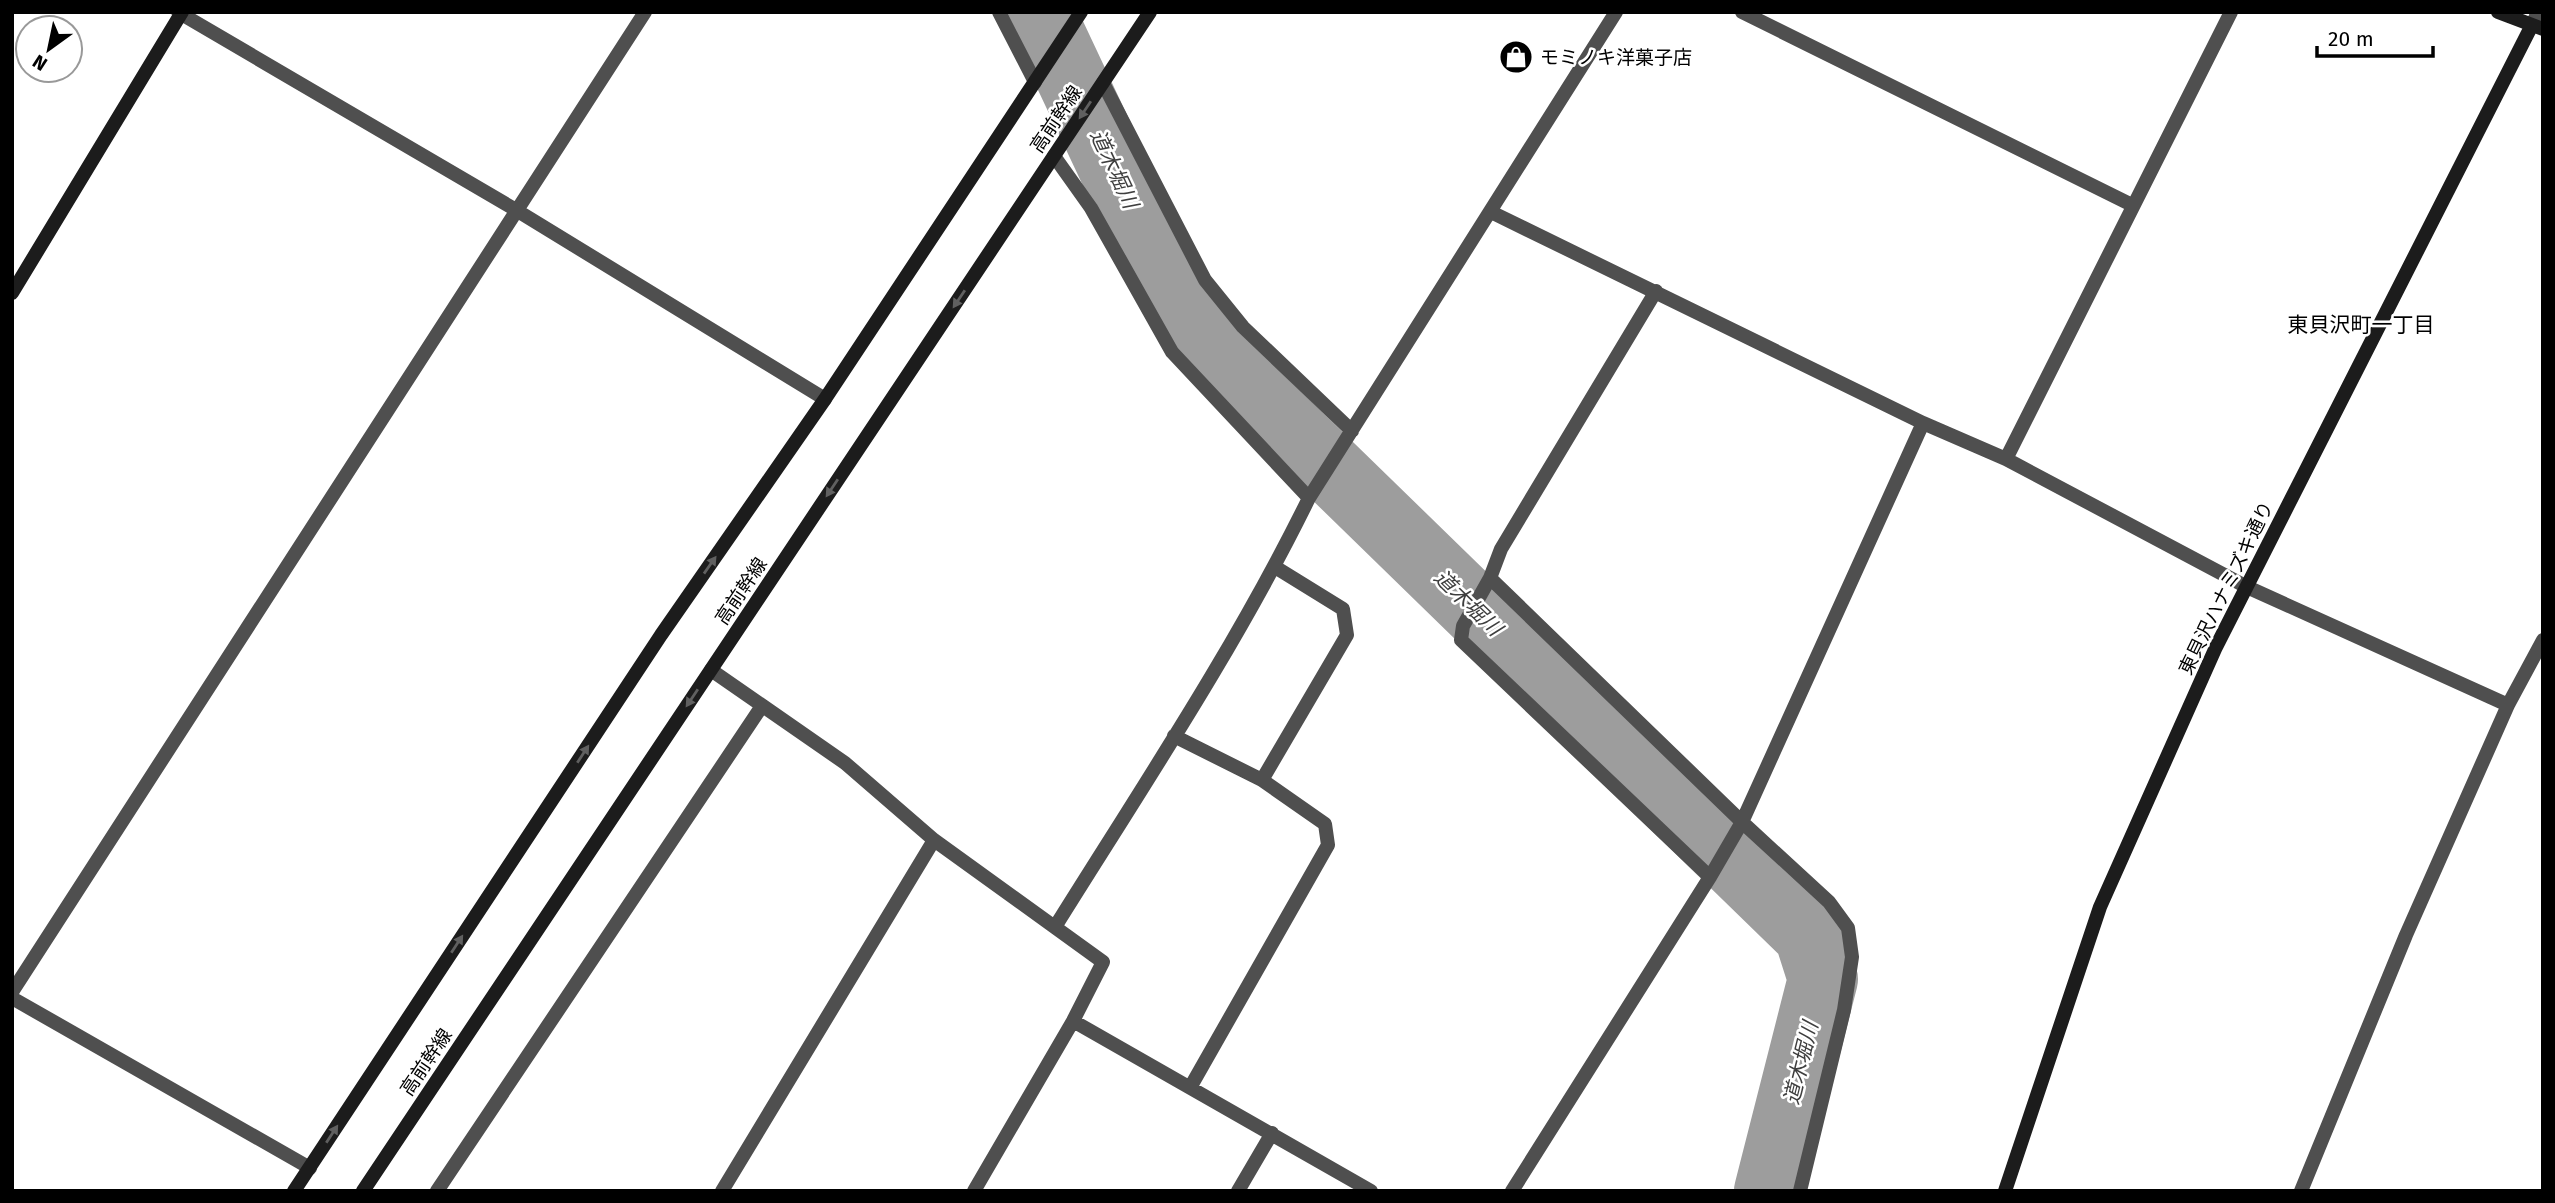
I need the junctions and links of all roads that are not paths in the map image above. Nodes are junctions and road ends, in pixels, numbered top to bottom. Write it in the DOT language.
graph roads {
  1 [pos="645,12"];
  2 [pos="999,12"];
  3 [pos="1081,12"];
  4 [pos="1150,12"];
  5 [pos="1616,12"];
  6 [pos="1742,12"];
  7 [pos="2231,12"];
  8 [pos="2497,12"];
  9 [pos="180,13"];
  10 [pos="2538,22"];
  11 [pos="1035,82"];
  12 [pos="1104,83"];
  13 [pos="1054,156"];
  14 [pos="2132,205"];
  15 [pos="516,210"];
  16 [pos="1492,212"];
  17 [pos="1656,291"];
  18 [pos="12,293"];
  19 [pos="825,399"];
  20 [pos="1923,423"];
  21 [pos="1352,431"];
  22 [pos="2006,459"];
  23 [pos="1309,498"];
  24 [pos="1276,567"];
  25 [pos="1487,584"];
  26 [pos="2247,587"];
  27 [pos="2543,640"];
  28 [pos="711,670"];
  29 [pos="2508,705"];
  30 [pos="762,706"];
  31 [pos="1174,736"];
  32 [pos="1262,780"];
  33 [pos="1742,822"];
  34 [pos="934,840"];
  35 [pos="1710,877"];
  36 [pos="1055,927"];
  37 [pos="12,992"];
  38 [pos="12,998"];
  39 [pos="1073,1021"];
  40 [pos="1191,1086"];
  41 [pos="1272,1133"];
  42 [pos="310,1168"];
  43 [pos="294,1191"];
  44 [pos="363,1191"];
  45 [pos="437,1191"];
  46 [pos="722,1191"];
  47 [pos="974,1191"];
  48 [pos="1238,1191"];
  49 [pos="1371,1191"];
  50 [pos="1512,1191"];
  51 [pos="1800,1191"];
  52 [pos="2005,1191"];
  53 [pos="2301,1191"];
  1 -- 15 [label="street"];
  2 -- 11 [label="street"];
  3 -- 11 [label="street, 高前幹線"];
  4 -- 12 [label="street, 高前幹線"];
  5 -- 16 [label="street"];
  6 -- 14 [label="street"];
  7 -- 14 [label="street"];
  8 -- 10 [label="street"];
  9 -- 15 [label="street"];
  9 -- 18 [label="street"];
  10 -- 26 [label="street, 東貝沢ハナミズキ通り"];
  11 -- 19 [label="street, 高前幹線"];
  12 -- 13 [label="street, 高前幹線, one-way"];
  12 -- 21 [label="street"];
  13 -- 23 [label="street"];
  13 -- 28 [label="street, 高前幹線, one-way"];
  14 -- 22 [label="street"];
  15 -- 19 [label="street"];
  15 -- 37 [label="street"];
  16 -- 17 [label="street"];
  16 -- 21 [label="street"];
  17 -- 20 [label="street"];
  17 -- 25 [label="street"];
  42 -- 19 [label="street, 高前幹線, one-way"];
  20 -- 22 [label="street"];
  20 -- 33 [label="street"];
  21 -- 23 [label="street"];
  22 -- 26 [label="street"];
  23 -- 24 [label="street"];
  24 -- 31 [label="street"];
  24 -- 32 [label="street"];
  25 -- 33 [label="street"];
  25 -- 35 [label="street"];
  26 -- 29 [label="street"];
  26 -- 52 [label="street, 東貝沢ハナミズキ通り"];
  27 -- 29 [label="street"];
  28 -- 30 [label="street"];
  28 -- 44 [label="street, 高前幹線, one-way"];
  29 -- 53 [label="street"];
  30 -- 34 [label="street"];
  30 -- 45 [label="street"];
  31 -- 32 [label="street"];
  31 -- 36 [label="street"];
  32 -- 40 [label="street"];
  33 -- 35 [label="street"];
  33 -- 51 [label="street"];
  34 -- 36 [label="street"];
  34 -- 46 [label="street"];
  35 -- 50 [label="street"];
  36 -- 39 [label="street"];
  38 -- 42 [label="street"];
  39 -- 40 [label="street"];
  39 -- 47 [label="street"];
  40 -- 41 [label="street"];
  41 -- 48 [label="street"];
  41 -- 49 [label="street"];
  42 -- 43 [label="street, 高前幹線"];
}
